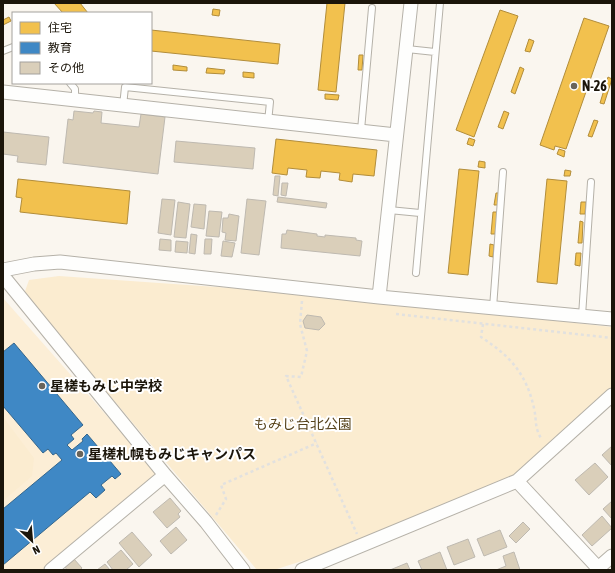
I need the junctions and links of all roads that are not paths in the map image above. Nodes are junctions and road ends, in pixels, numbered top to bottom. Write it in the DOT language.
graph roads {
  1 [pos="412,3"];
  2 [pos="440,3"];
  3 [pos="372,8"];
  4 [pos="407,49"];
  5 [pos="435,52"];
  6 [pos="71,84"];
  7 [pos="3,92"];
  8 [pos="75,100"];
  9 [pos="123,106"];
  10 [pos="268,122"];
  11 [pos="361,130"];
  12 [pos="396,135"];
  13 [pos="503,172"];
  14 [pos="591,182"];
  15 [pos="389,210"];
  16 [pos="420,213"];
  17 [pos="3,270"];
  18 [pos="416,273"];
  19 [pos="3,276"];
  20 [pos="379,297"];
  21 [pos="493,308"];
  22 [pos="582,316"];
  23 [pos="612,319"];
  24 [pos="612,396"];
  25 [pos="607,406"];
  26 [pos="165,475"];
  27 [pos="517,481"];
  28 [pos="612,556"];
  29 [pos="51,570"];
  30 [pos="243,570"];
  31 [pos="302,570"];
  32 [pos="598,570"];
  1 -- 4 [label="street"];
  2 -- 5 [label="lane"];
  3 -- 11 [label="lane"];
  4 -- 5 [label="lane"];
  4 -- 12 [label="street"];
  5 -- 16 [label="lane"];
  6 -- 8 [label="lane"];
  7 -- 8 [label="street"];
  8 -- 9 [label="street"];
  9 -- 10 [label="street"];
  9 -- 10 [label="lane"];
  10 -- 11 [label="street"];
  11 -- 12 [label="street"];
  12 -- 15 [label="street"];
  13 -- 21 [label="lane"];
  14 -- 22 [label="lane"];
  15 -- 16 [label="lane"];
  15 -- 20 [label="street"];
  16 -- 18 [label="lane"];
  17 -- 20 [label="street"];
  19 -- 26 [label="street"];
  20 -- 21 [label="street"];
  21 -- 22 [label="street"];
  22 -- 23 [label="street"];
  24 -- 25 [label="street"];
  25 -- 27 [label="street"];
  26 -- 29 [label="street"];
  26 -- 30 [label="street"];
  27 -- 31 [label="street"];
  27 -- 32 [label="street"];
  28 -- 32 [label="street"];
}
